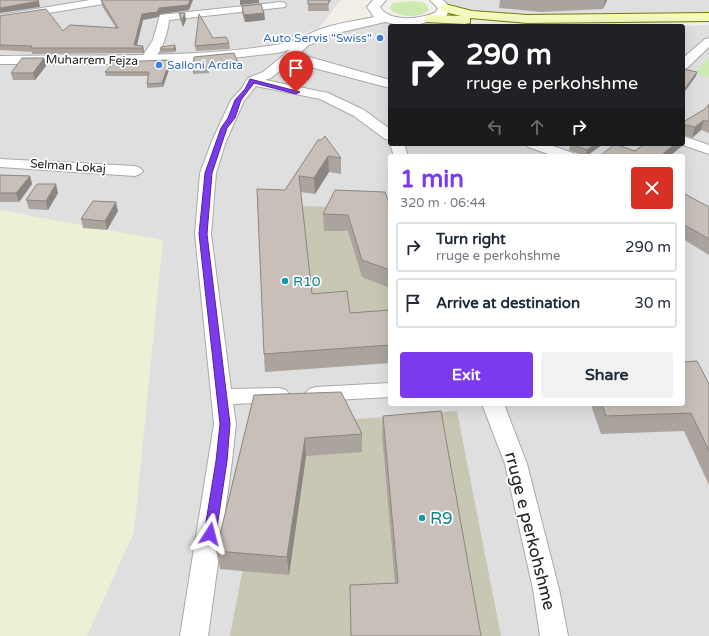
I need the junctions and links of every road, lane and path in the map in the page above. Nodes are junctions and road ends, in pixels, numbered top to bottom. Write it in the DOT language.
graph roads {
  1 [pos="106,0"];
  2 [pos="443,3"];
  3 [pos="281,5"];
  4 [pos="377,5"];
  5 [pos="709,17"];
  6 [pos="0,18"];
  7 [pos="386,18"];
  8 [pos="430,19"];
  9 [pos="709,23"];
  10 [pos="413,24"];
  11 [pos="509,24"];
  12 [pos="670,24"];
  13 [pos="325,32"];
  14 [pos="307,40"];
  15 [pos="709,41"];
  16 [pos="287,59"];
  17 [pos="0,60"];
  18 [pos="146,60"];
  19 [pos="685,63"];
  20 [pos="252,81"];
  21 [pos="388,84"];
  22 [pos="388,135"];
  23 [pos="685,141"];
  24 [pos="539,146"];
  25 [pos="709,150"];
  26 [pos="562,154"];
  27 [pos="0,163"];
  28 [pos="135,171"];
  29 [pos="388,390"];
  30 [pos="222,397"];
  31 [pos="494,406"];
  32 [pos="194,636"];
  33 [pos="554,636"];
  1 -- 6 [label="street"];
  2 -- 5 [label="main road"];
  2 -- 8 [label="street"];
  3 -- 18 [label="street"];
  4 -- 7 [label="street"];
  4 -- 13 [label="street, Muharrem Fejza"];
  7 -- 10 [label="street"];
  7 -- 13 [label="street, Muharrem Fejza"];
  8 -- 10 [label="street"];
  8 -- 11 [label="main road"];
  9 -- 12 [label="main road"];
  13 -- 14 [label="street, Muharrem Fejza"];
  14 -- 16 [label="street"];
  14 -- 18 [label="street, Muharrem Fejza"];
  15 -- 19 [label="street"];
  16 -- 20 [label="street"];
  16 -- 21 [label="street"];
  17 -- 18 [label="street, Muharrem Fejza"];
  20 -- 22 [label="street"];
  20 -- 30 [label="street"];
  23 -- 25 [label="street"];
  24 -- 26 [label="street"];
  27 -- 28 [label="street, Selman Lokaj"];
  29 -- 30 [label="street"];
  30 -- 32 [label="street"];
  31 -- 33 [label="street, rruge e perkohshme"];
}
